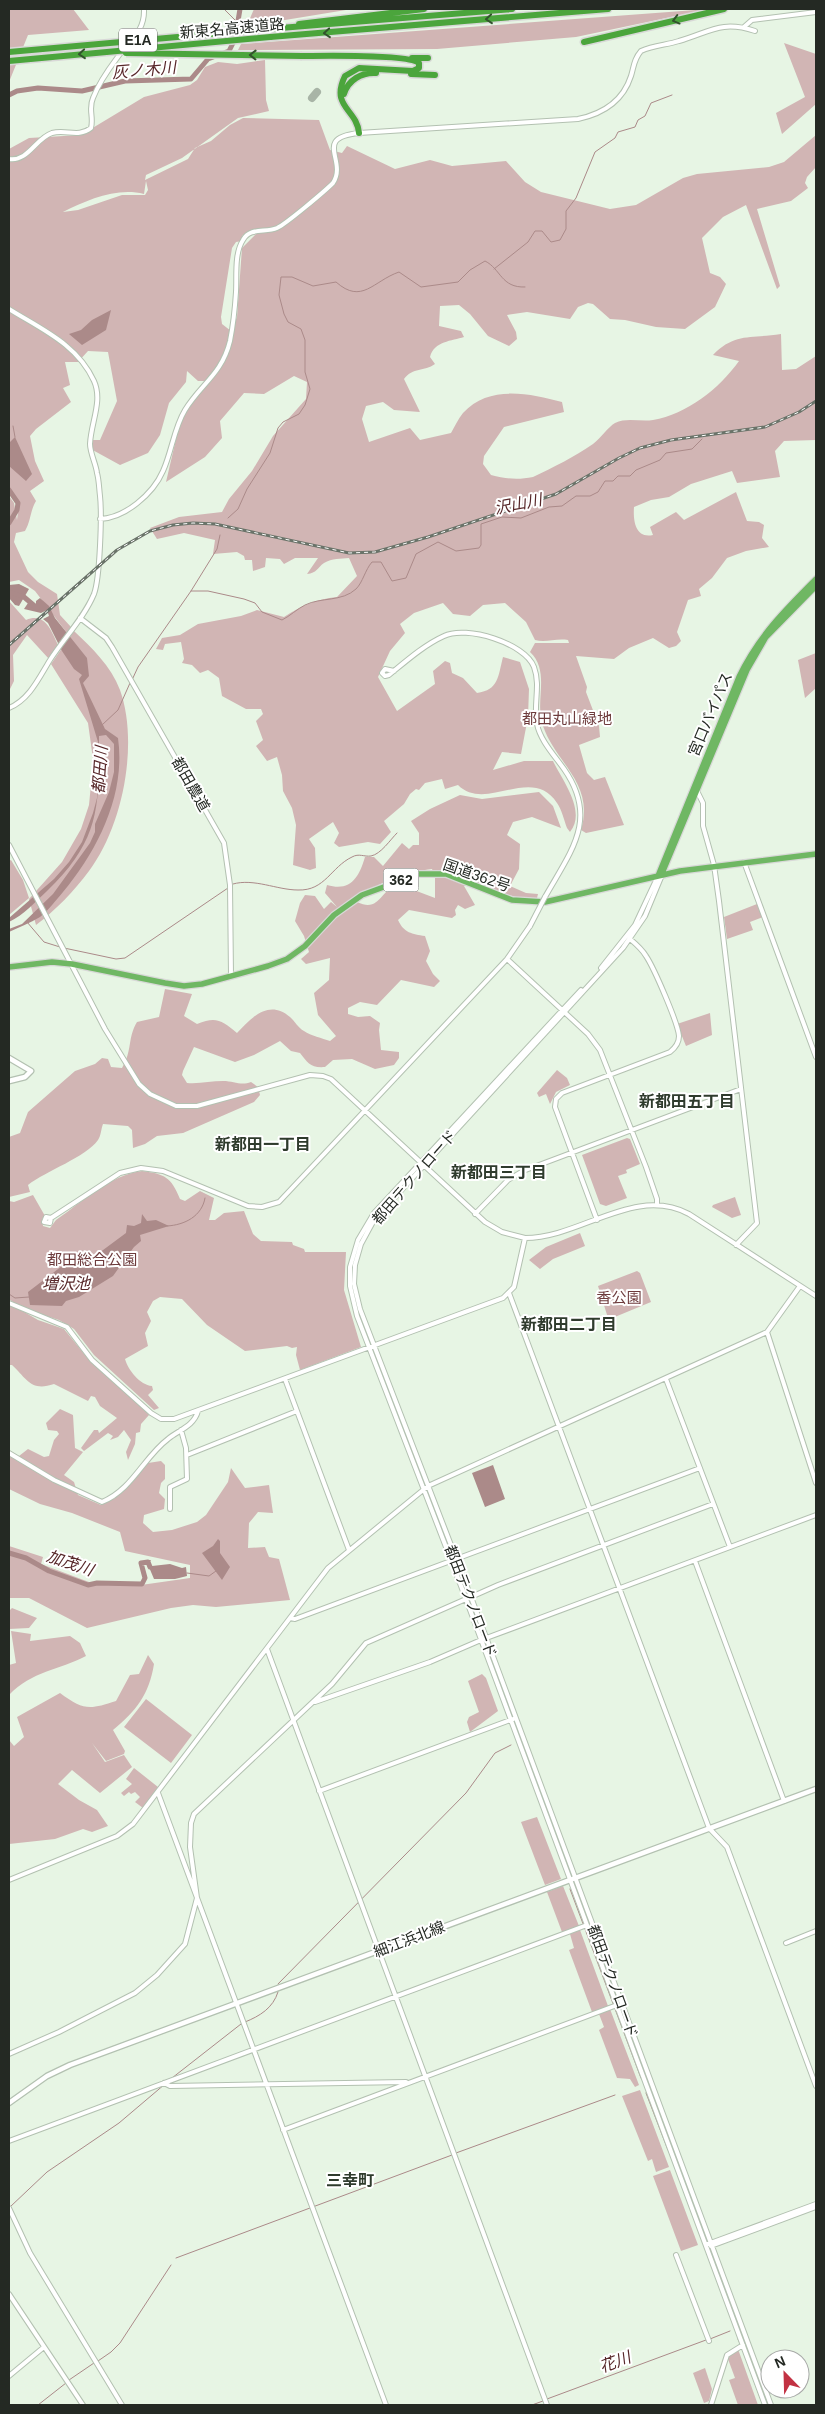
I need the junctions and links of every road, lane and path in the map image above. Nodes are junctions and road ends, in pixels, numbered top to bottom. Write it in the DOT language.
graph roads {
  1 [pos="144,9"];
  2 [pos="424,9"];
  3 [pos="512,9"];
  4 [pos="608,9"];
  5 [pos="724,9"];
  6 [pos="816,12"];
  7 [pos="744,27"];
  8 [pos="268,29"];
  9 [pos="755,31"];
  10 [pos="584,42"];
  11 [pos="9,52"];
  12 [pos="102,52"];
  13 [pos="397,58"];
  14 [pos="428,58"];
  15 [pos="9,60"];
  16 [pos="435,75"];
  17 [pos="361,133"];
  18 [pos="9,159"];
  19 [pos="9,309"];
  20 [pos="100,519"];
  21 [pos="816,579"];
  22 [pos="816,586"];
  23 [pos="80,618"];
  24 [pos="394,670"];
  25 [pos="9,708"];
  26 [pos="697,791"];
  27 [pos="9,845"];
  28 [pos="816,854"];
  29 [pos="744,862"];
  30 [pos="714,866"];
  31 [pos="660,876"];
  32 [pos="630,939"];
  33 [pos="507,959"];
  34 [pos="72,964"];
  35 [pos="9,967"];
  36 [pos="231,976"];
  37 [pos="563,1010"];
  38 [pos="816,1057"];
  39 [pos="9,1058"];
  40 [pos="611,1074"];
  41 [pos="9,1081"];
  42 [pos="741,1089"];
  43 [pos="366,1111"];
  44 [pos="632,1130"];
  45 [pos="572,1152"];
  46 [pos="422,1164"];
  47 [pos="657,1205"];
  48 [pos="475,1214"];
  49 [pos="51,1218"];
  50 [pos="597,1220"];
  51 [pos="525,1238"];
  52 [pos="736,1245"];
  53 [pos="800,1286"];
  54 [pos="509,1293"];
  55 [pos="816,1296"];
  56 [pos="9,1303"];
  57 [pos="767,1332"];
  58 [pos="371,1347"];
  59 [pos="666,1378"];
  60 [pos="285,1379"];
  61 [pos="198,1411"];
  62 [pos="297,1411"];
  63 [pos="560,1427"];
  64 [pos="181,1430"];
  65 [pos="9,1453"];
  66 [pos="187,1455"];
  67 [pos="700,1468"];
  68 [pos="816,1483"];
  69 [pos="426,1487"];
  70 [pos="713,1504"];
  71 [pos="590,1509"];
  72 [pos="170,1510"];
  73 [pos="816,1515"];
  74 [pos="604,1546"];
  75 [pos="730,1547"];
  76 [pos="349,1550"];
  77 [pos="453,1560"];
  78 [pos="695,1560"];
  79 [pos="620,1588"];
  80 [pos="469,1598"];
  81 [pos="290,1618"];
  82 [pos="484,1639"];
  83 [pos="267,1649"];
  84 [pos="313,1702"];
  85 [pos="513,1719"];
  86 [pos="293,1721"];
  87 [pos="816,1789"];
  88 [pos="319,1791"];
  89 [pos="158,1793"];
  90 [pos="784,1801"];
  91 [pos="709,1828"];
  92 [pos="573,1879"];
  93 [pos="9,1880"];
  94 [pos="197,1898"];
  95 [pos="589,1925"];
  96 [pos="816,1931"];
  97 [pos="786,1942"];
  98 [pos="378,1951"];
  99 [pos="395,1996"];
  100 [pos="237,2004"];
  101 [pos="617,2005"];
  102 [pos="254,2050"];
  103 [pos="9,2054"];
  104 [pos="425,2076"];
  105 [pos="410,2082"];
  106 [pos="165,2083"];
  107 [pos="266,2084"];
  108 [pos="816,2086"];
  109 [pos="9,2103"];
  110 [pos="283,2130"];
  111 [pos="9,2141"];
  112 [pos="816,2205"];
  113 [pos="9,2209"];
  114 [pos="709,2245"];
  115 [pos="676,2255"];
  116 [pos="9,2294"];
  117 [pos="709,2341"];
  118 [pos="744,2345"];
  119 [pos="44,2347"];
  120 [pos="9,2376"];
  121 [pos="546,2402"];
  122 [pos="83,2405"];
  123 [pos="122,2405"];
  124 [pos="386,2405"];
  125 [pos="711,2405"];
  126 [pos="765,2405"];
  127 [pos="772,2405"];
  1 -- 18 [label="street"];
  2 -- 8 [label="highway"];
  3 -- 8 [label="highway, 新東名高速道路 / E1A"];
  4 -- 12 [label="highway, 新東名高速道路 / E1A, one-way, bridge"];
  5 -- 10 [label="highway, one-way"];
  6 -- 7 [label="street"];
  7 -- 9 [label="street"];
  7 -- 17 [label="street"];
  8 -- 11 [label="highway, 新東名高速道路 / E1A, bridge"];
  13 -- 12 [label="highway, one-way, bridge"];
  12 -- 15 [label="highway, 新東名高速道路 / E1A, one-way, bridge"];
  13 -- 14 [label="highway"];
  13 -- 17 [label="highway"];
  16 -- 17 [label="highway"];
  17 -- 20 [label="street"];
  19 -- 20 [label="street"];
  20 -- 23 [label="street"];
  21 -- 31 [label="highway, 宮口バイパス"];
  22 -- 26 [label="highway, 宮口バイパス"];
  23 -- 25 [label="street"];
  23 -- 36 [label="street, 都田農道"];
  24 -- 33 [label="street, bridge"];
  26 -- 30 [label="street"];
  26 -- 31 [label="highway, 宮口バイパス"];
  27 -- 34 [label="street"];
  28 -- 29 [label="highway, 国道362号 / 362"];
  29 -- 30 [label="highway, 国道362号 / 362"];
  29 -- 38 [label="street"];
  30 -- 31 [label="highway, 国道362号 / 362"];
  30 -- 42 [label="street"];
  31 -- 32 [label="street, 都田テクノロード"];
  31 -- 36 [label="highway, 国道362号 / 362"];
  31 -- 37 [label="street, 都田テクノロード"];
  32 -- 37 [label="street, 都田テクノロード"];
  32 -- 40 [label="street"];
  33 -- 37 [label="street"];
  33 -- 43 [label="street"];
  34 -- 35 [label="highway, 国道362号 / 362"];
  34 -- 36 [label="highway, 国道362号 / 362"];
  34 -- 43 [label="street"];
  37 -- 40 [label="street"];
  37 -- 46 [label="street, 都田テクノロード"];
  39 -- 41 [label="main road"];
  40 -- 44 [label="street"];
  40 -- 45 [label="street"];
  42 -- 44 [label="street"];
  42 -- 52 [label="street"];
  43 -- 46 [label="street"];
  43 -- 49 [label="street"];
  44 -- 45 [label="street"];
  44 -- 47 [label="street"];
  45 -- 48 [label="street"];
  45 -- 50 [label="street"];
  46 -- 48 [label="street"];
  46 -- 58 [label="street, 都田テクノロード"];
  47 -- 50 [label="street"];
  47 -- 52 [label="street"];
  48 -- 51 [label="street"];
  50 -- 51 [label="street"];
  51 -- 54 [label="street"];
  52 -- 53 [label="street"];
  53 -- 55 [label="street"];
  53 -- 57 [label="street"];
  54 -- 58 [label="street"];
  54 -- 63 [label="street"];
  56 -- 61 [label="street"];
  57 -- 59 [label="street"];
  57 -- 68 [label="street"];
  58 -- 60 [label="street"];
  58 -- 69 [label="street, 都田テクノロード"];
  59 -- 63 [label="street"];
  59 -- 67 [label="street"];
  60 -- 61 [label="street"];
  60 -- 62 [label="street"];
  61 -- 64 [label="street"];
  62 -- 66 [label="street"];
  62 -- 76 [label="street"];
  63 -- 69 [label="street"];
  63 -- 71 [label="street"];
  64 -- 65 [label="street"];
  64 -- 66 [label="street"];
  66 -- 72 [label="street"];
  67 -- 70 [label="street"];
  67 -- 71 [label="street"];
  69 -- 76 [label="street"];
  69 -- 77 [label="street, 都田テクノロード"];
  70 -- 74 [label="street"];
  70 -- 75 [label="street"];
  71 -- 74 [label="street"];
  71 -- 77 [label="street"];
  73 -- 75 [label="street"];
  74 -- 79 [label="street"];
  74 -- 80 [label="street"];
  75 -- 78 [label="street"];
  76 -- 81 [label="street"];
  77 -- 80 [label="street, 都田テクノロード"];
  77 -- 81 [label="street"];
  78 -- 79 [label="street"];
  78 -- 90 [label="street"];
  79 -- 82 [label="street"];
  79 -- 91 [label="street"];
  80 -- 82 [label="street, 都田テクノロード"];
  80 -- 84 [label="street"];
  81 -- 83 [label="street"];
  82 -- 84 [label="street"];
  82 -- 85 [label="street, 都田テクノロード"];
  83 -- 86 [label="street"];
  83 -- 89 [label="street"];
  84 -- 86 [label="street"];
  85 -- 88 [label="street"];
  85 -- 92 [label="street, 都田テクノロード"];
  86 -- 88 [label="street"];
  86 -- 94 [label="street"];
  87 -- 90 [label="main road, 細江浜北線"];
  88 -- 98 [label="street"];
  89 -- 93 [label="street"];
  89 -- 94 [label="street"];
  90 -- 91 [label="main road, 細江浜北線"];
  91 -- 92 [label="main road, 細江浜北線"];
  91 -- 108 [label="street"];
  92 -- 95 [label="street, 都田テクノロード"];
  92 -- 98 [label="main road, 細江浜北線"];
  94 -- 100 [label="street"];
  94 -- 103 [label="street"];
  95 -- 99 [label="street"];
  95 -- 101 [label="street, 都田テクノロード"];
  95 -- 114 [label="street, 都田テクノロード"];
  96 -- 97 [label="street"];
  98 -- 99 [label="street"];
  98 -- 100 [label="main road, 細江浜北線"];
  99 -- 102 [label="street"];
  99 -- 104 [label="street"];
  100 -- 102 [label="street"];
  100 -- 109 [label="main road, 細江浜北線"];
  101 -- 104 [label="street"];
  101 -- 114 [label="street, 都田テクノロード"];
  102 -- 106 [label="street"];
  102 -- 107 [label="street"];
  104 -- 105 [label="street"];
  104 -- 121 [label="street"];
  105 -- 107 [label="street"];
  105 -- 110 [label="street"];
  106 -- 107 [label="street"];
  106 -- 111 [label="street"];
  107 -- 110 [label="street"];
  110 -- 124 [label="street"];
  112 -- 114 [label="street"];
  113 -- 123 [label="street"];
  114 -- 118 [label="street, 都田テクノロード"];
  114 -- 127 [label="street, 都田テクノロード"];
  115 -- 117 [label="street"];
  116 -- 119 [label="street"];
  118 -- 125 [label="street"];
  118 -- 126 [label="street, 都田テクノロード"];
  119 -- 120 [label="street"];
  119 -- 122 [label="street"];
}
